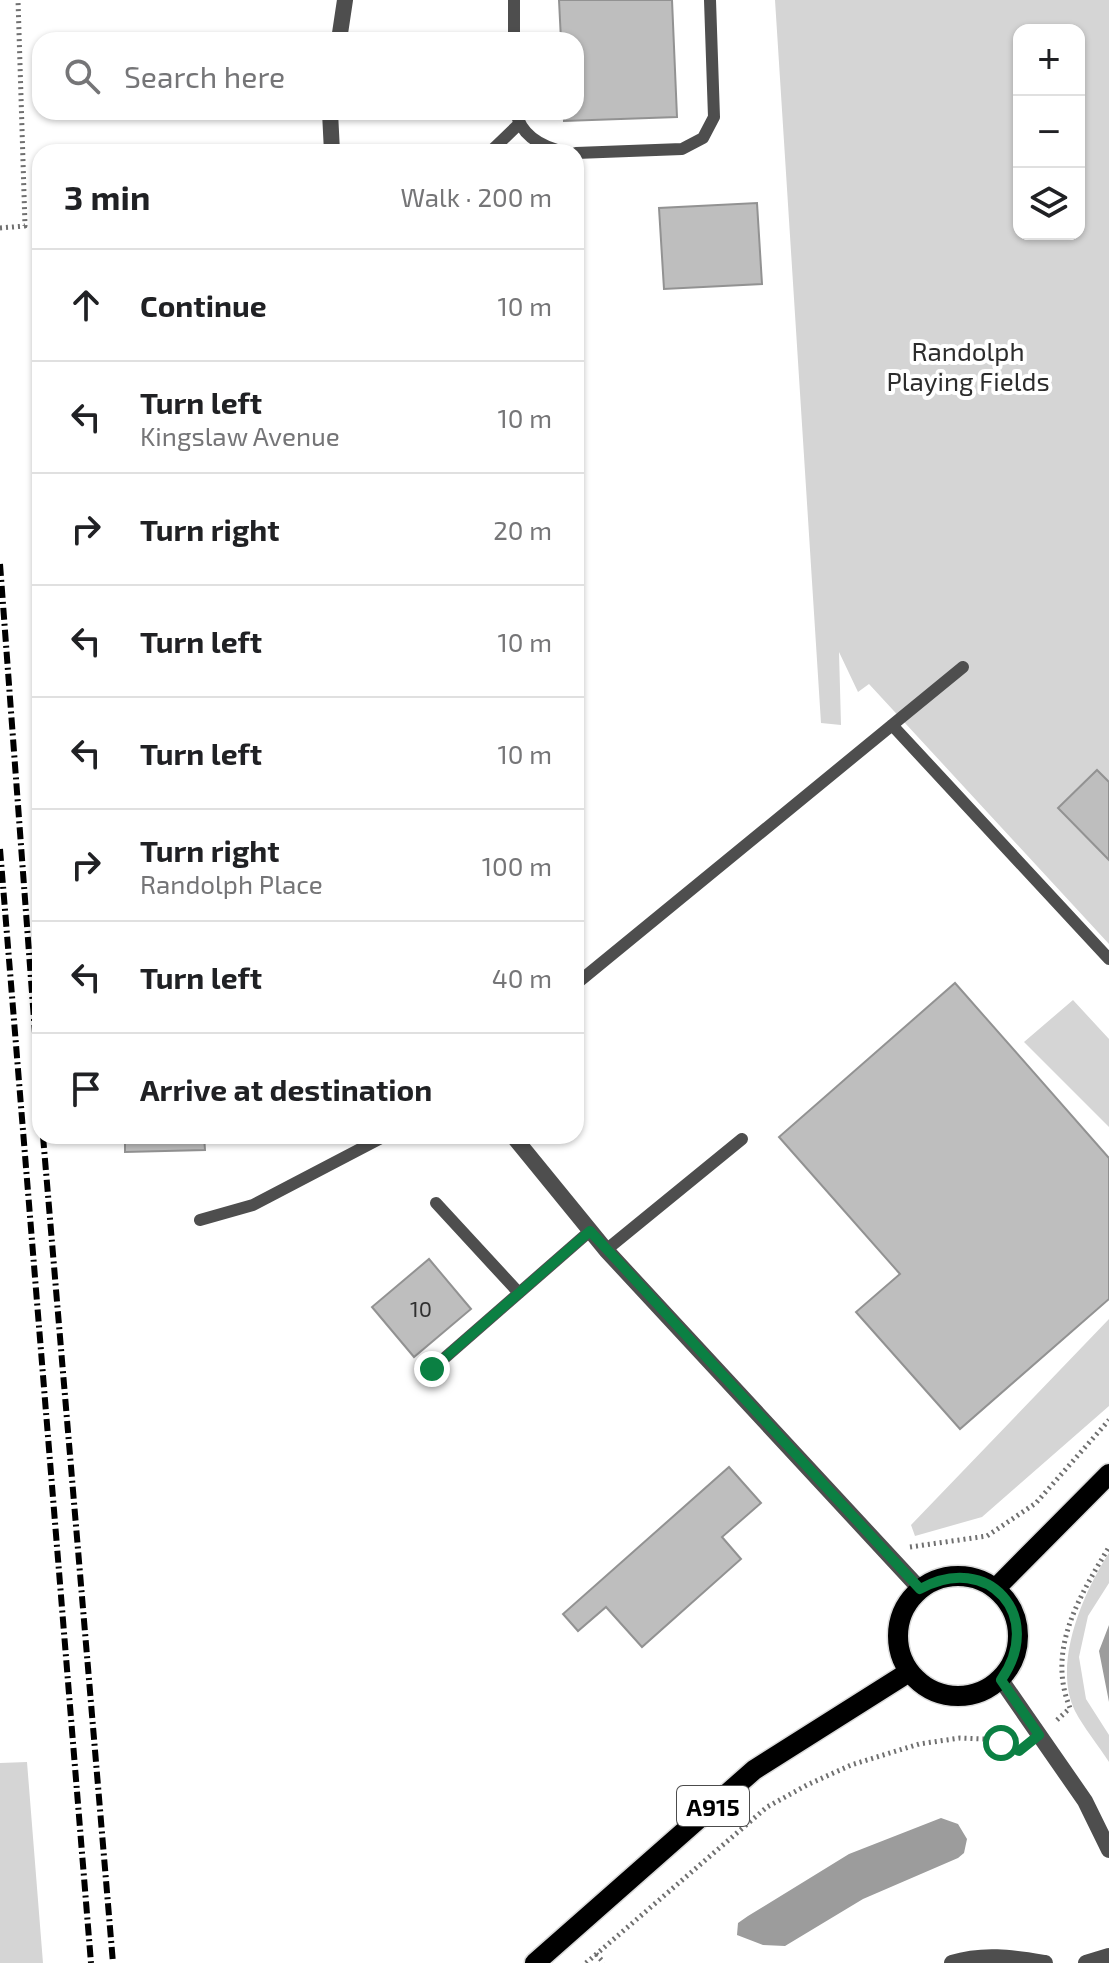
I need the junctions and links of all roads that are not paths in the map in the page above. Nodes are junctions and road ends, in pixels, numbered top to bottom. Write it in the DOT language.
graph roads {
  1 [pos="345,0"];
  2 [pos="514,0"];
  3 [pos="710,0"];
  4 [pos="340,32"];
  5 [pos="514,32"];
  6 [pos="330,120"];
  7 [pos="515,120"];
  8 [pos="518,120"];
  9 [pos="332,144"];
  10 [pos="496,144"];
  11 [pos="542,144"];
  12 [pos="584,153"];
  13 [pos="963,667"];
  14 [pos="892,725"];
  15 [pos="1109,959"];
  16 [pos="584,977"];
  17 [pos="742,1139"];
  18 [pos="370,1144"];
  19 [pos="519,1144"];
  20 [pos="436,1203"];
  21 [pos="200,1220"];
  22 [pos="590,1231"];
  23 [pos="606,1250"];
  24 [pos="519,1293"];
  25 [pos="432,1369"];
  26 [pos="1109,1474"];
  27 [pos="920,1589"];
  28 [pos="995,1589"];
  29 [pos="909,1672"];
  30 [pos="1001,1680"];
  31 [pos="1109,1850"];
  32 [pos="1109,1956"];
  33 [pos="535,1963"];
  34 [pos="952,1963"];
  35 [pos="1045,1963"];
  36 [pos="1086,1963"];
  1 -- 4 [label="street"];
  2 -- 5 [label="lane"];
  3 -- 12 [label="lane"];
  6 -- 9 [label="street"];
  7 -- 10 [label="lane"];
  8 -- 11 [label="lane"];
  13 -- 14 [label="lane"];
  14 -- 15 [label="lane"];
  14 -- 16 [label="lane"];
  17 -- 23 [label="lane"];
  18 -- 21 [label="lane"];
  19 -- 22 [label="street"];
  20 -- 24 [label="lane"];
  22 -- 23 [label="street"];
  22 -- 24 [label="lane"];
  23 -- 27 [label="street"];
  24 -- 25 [label="lane"];
  26 -- 28 [label="main road"];
  27 -- 28 [label="main road"];
  27 -- 29 [label="main road"];
  28 -- 30 [label="main road"];
  29 -- 30 [label="main road"];
  29 -- 33 [label="main road, A915"];
  30 -- 31 [label="street"];
  32 -- 36 [label="street"];
  34 -- 35 [label="street"];
}
